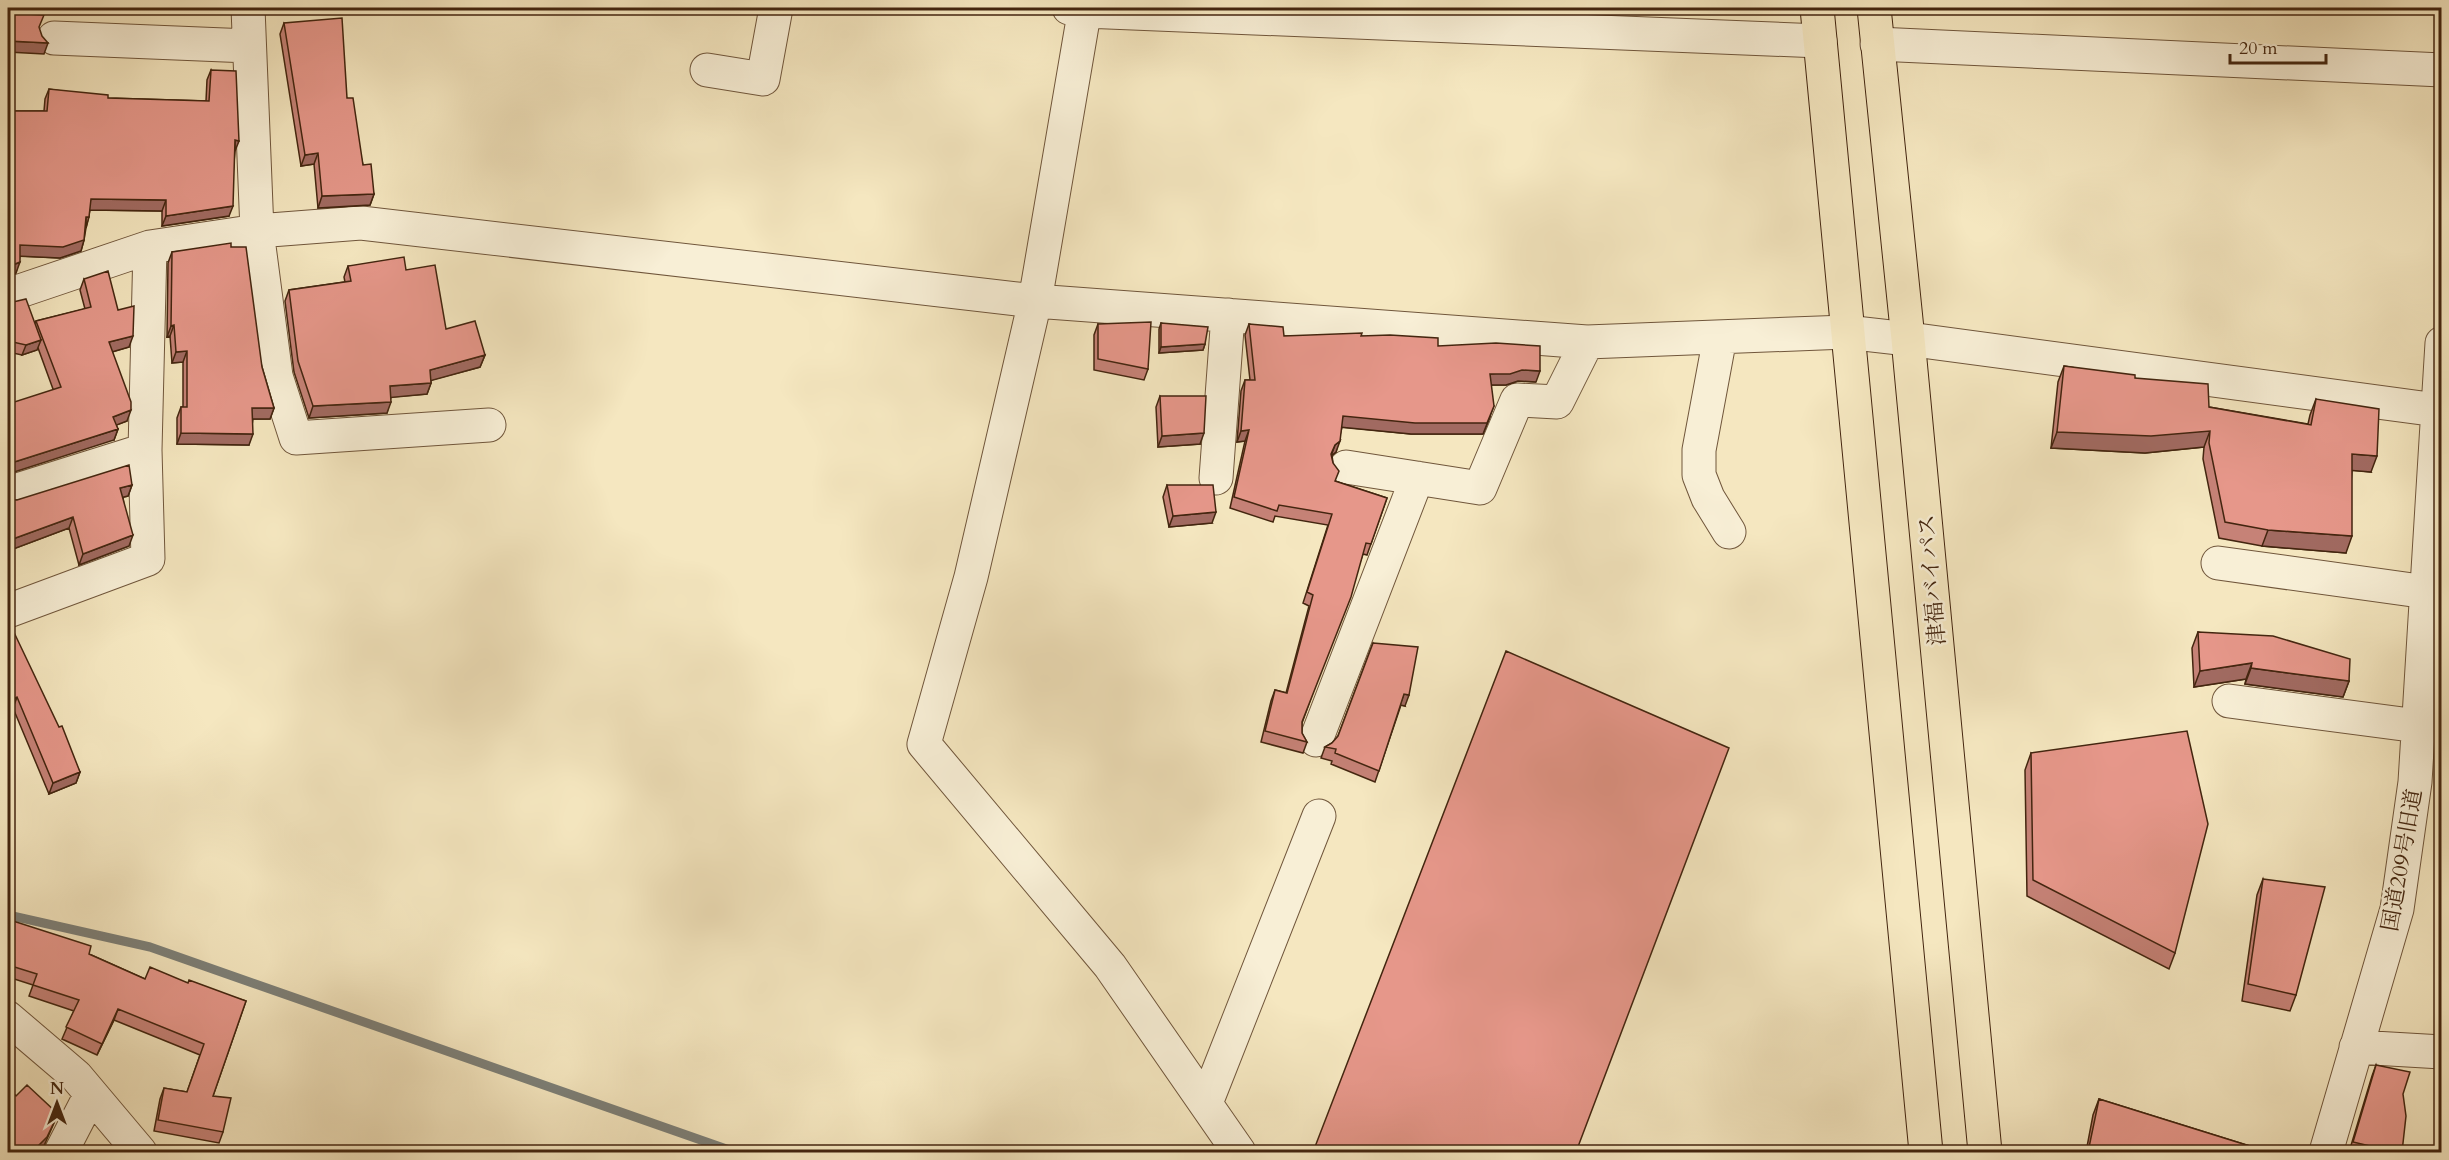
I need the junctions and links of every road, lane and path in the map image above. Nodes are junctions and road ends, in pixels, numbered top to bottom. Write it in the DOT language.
graph roads {
  1 [pos="248,8"];
  2 [pos="776,8"];
  3 [pos="1817,8"];
  4 [pos="1874,8"];
  5 [pos="1079,9"];
  6 [pos="1435,17"];
  7 [pos="54,38"];
  8 [pos="1820,41"];
  9 [pos="1877,44"];
  10 [pos="249,46"];
  11 [pos="707,70"];
  12 [pos="2442,70"];
  13 [pos="257,231"];
  14 [pos="150,247"];
  15 [pos="8,295"];
  16 [pos="1035,301"];
  17 [pos="1228,315"];
  18 [pos="1846,332"];
  19 [pos="1720,337"];
  20 [pos="1908,339"];
  21 [pos="1587,342"];
  22 [pos="2442,344"];
  23 [pos="2437,410"];
  24 [pos="489,425"];
  25 [pos="145,450"];
  26 [pos="1346,468"];
  27 [pos="1216,478"];
  28 [pos="1417,478"];
  29 [pos="8,493"];
  30 [pos="1729,532"];
  31 [pos="2218,563"];
  32 [pos="2427,592"];
  33 [pos="8,611"];
  34 [pos="2229,701"];
  35 [pos="2418,726"];
  36 [pos="1316,740"];
  37 [pos="1319,816"];
  38 [pos="8,1018"];
  39 [pos="2356,1047"];
  40 [pos="2442,1052"];
  41 [pos="91,1094"];
  42 [pos="1206,1103"];
  43 [pos="61,1152"];
  44 [pos="140,1152"];
  45 [pos="1239,1152"];
  46 [pos="1926,1152"];
  47 [pos="1985,1152"];
  48 [pos="2326,1152"];
  1 -- 10 [label="street"];
  2 -- 11 [label="street"];
  3 -- 8 [label="highway"];
  4 -- 9 [label="highway, 津福バイパス"];
  5 -- 6 [label="street"];
  5 -- 16 [label="street"];
  6 -- 8 [label="street"];
  7 -- 10 [label="street"];
  8 -- 18 [label="highway"];
  9 -- 12 [label="street"];
  9 -- 20 [label="highway, 津福バイパス"];
  10 -- 13 [label="street"];
  13 -- 14 [label="street"];
  13 -- 16 [label="street"];
  13 -- 24 [label="street"];
  14 -- 15 [label="street"];
  14 -- 25 [label="street"];
  16 -- 17 [label="street"];
  16 -- 42 [label="street"];
  17 -- 21 [label="street"];
  17 -- 27 [label="street"];
  18 -- 19 [label="street"];
  18 -- 20 [label="street"];
  18 -- 46 [label="highway"];
  19 -- 21 [label="street"];
  19 -- 30 [label="street"];
  20 -- 23 [label="street"];
  20 -- 47 [label="highway, 津福バイパス"];
  21 -- 28 [label="street"];
  22 -- 23 [label="street, 国道209号旧道"];
  23 -- 32 [label="street, 国道209号旧道"];
  25 -- 29 [label="street"];
  25 -- 33 [label="street"];
  26 -- 28 [label="street"];
  28 -- 36 [label="street"];
  31 -- 32 [label="street"];
  32 -- 35 [label="street, 国道209号旧道"];
  34 -- 35 [label="street"];
  35 -- 39 [label="street, 国道209号旧道"];
  37 -- 42 [label="street"];
  38 -- 41 [label="street"];
  39 -- 40 [label="street"];
  39 -- 48 [label="street, 国道209号旧道"];
  41 -- 43 [label="street"];
  41 -- 44 [label="street"];
  42 -- 45 [label="street"];
}
